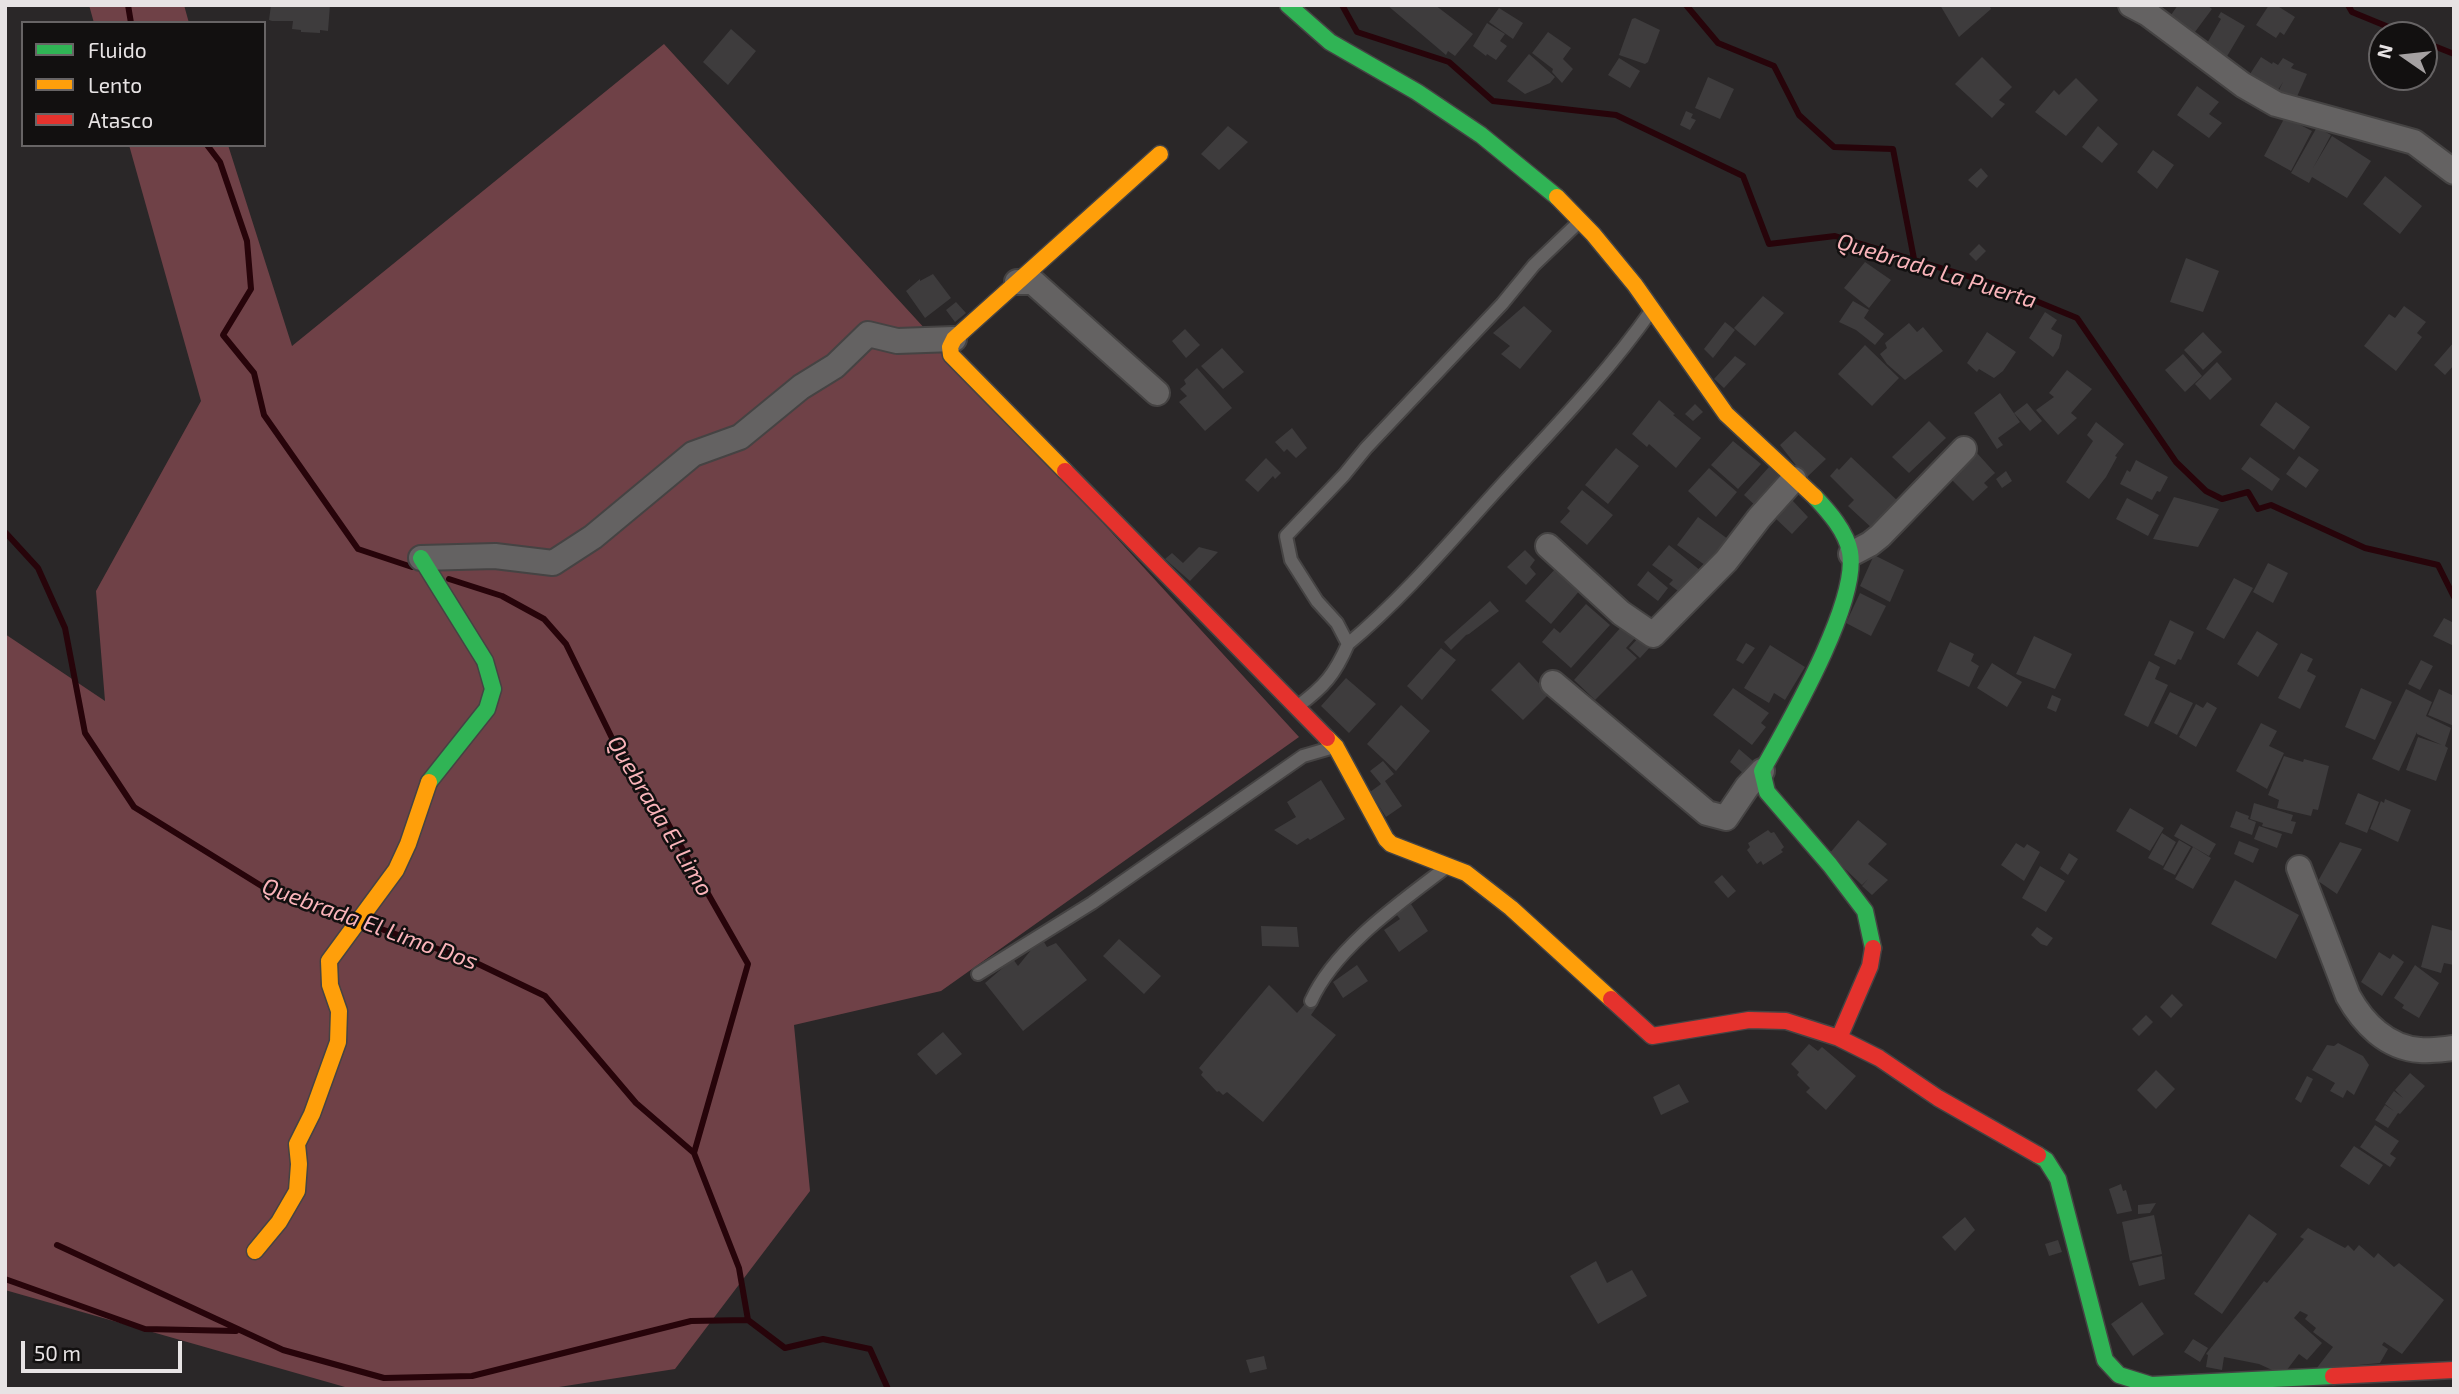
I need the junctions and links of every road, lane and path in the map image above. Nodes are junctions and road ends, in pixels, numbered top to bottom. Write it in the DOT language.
graph roads {
  1 [pos="1288,5"];
  2 [pos="2131,5"];
  3 [pos="1160,154"];
  4 [pos="2454,172"];
  5 [pos="1580,220"];
  6 [pos="1017,282"];
  7 [pos="1653,308"];
  8 [pos="954,339"];
  9 [pos="1157,393"];
  10 [pos="1964,449"];
  11 [pos="1794,479"];
  12 [pos="1548,547"];
  13 [pos="1851,554"];
  14 [pos="421,558"];
  15 [pos="1348,644"];
  16 [pos="1553,683"];
  17 [pos="1298,706"];
  18 [pos="1336,747"];
  19 [pos="1762,771"];
  20 [pos="1449,865"];
  21 [pos="2299,868"];
  22 [pos="978,974"];
  23 [pos="1311,1001"];
  24 [pos="1839,1038"];
  25 [pos="2454,1048"];
  26 [pos="255,1251"];
  27 [pos="2454,1370"];
  1 -- 5 [label="street"];
  2 -- 4 [label="street"];
  3 -- 6 [label="street"];
  5 -- 7 [label="street"];
  5 -- 15 [label="lane"];
  6 -- 8 [label="street"];
  6 -- 9 [label="street"];
  7 -- 11 [label="street"];
  7 -- 15 [label="lane"];
  8 -- 14 [label="street"];
  8 -- 17 [label="street"];
  10 -- 13 [label="street"];
  11 -- 12 [label="street"];
  11 -- 13 [label="street"];
  13 -- 19 [label="street"];
  14 -- 26 [label="street"];
  15 -- 17 [label="lane"];
  16 -- 19 [label="street"];
  17 -- 18 [label="street"];
  18 -- 20 [label="street"];
  18 -- 22 [label="lane"];
  19 -- 24 [label="street"];
  20 -- 23 [label="lane"];
  20 -- 24 [label="street"];
  21 -- 25 [label="street"];
  24 -- 27 [label="street"];
}
